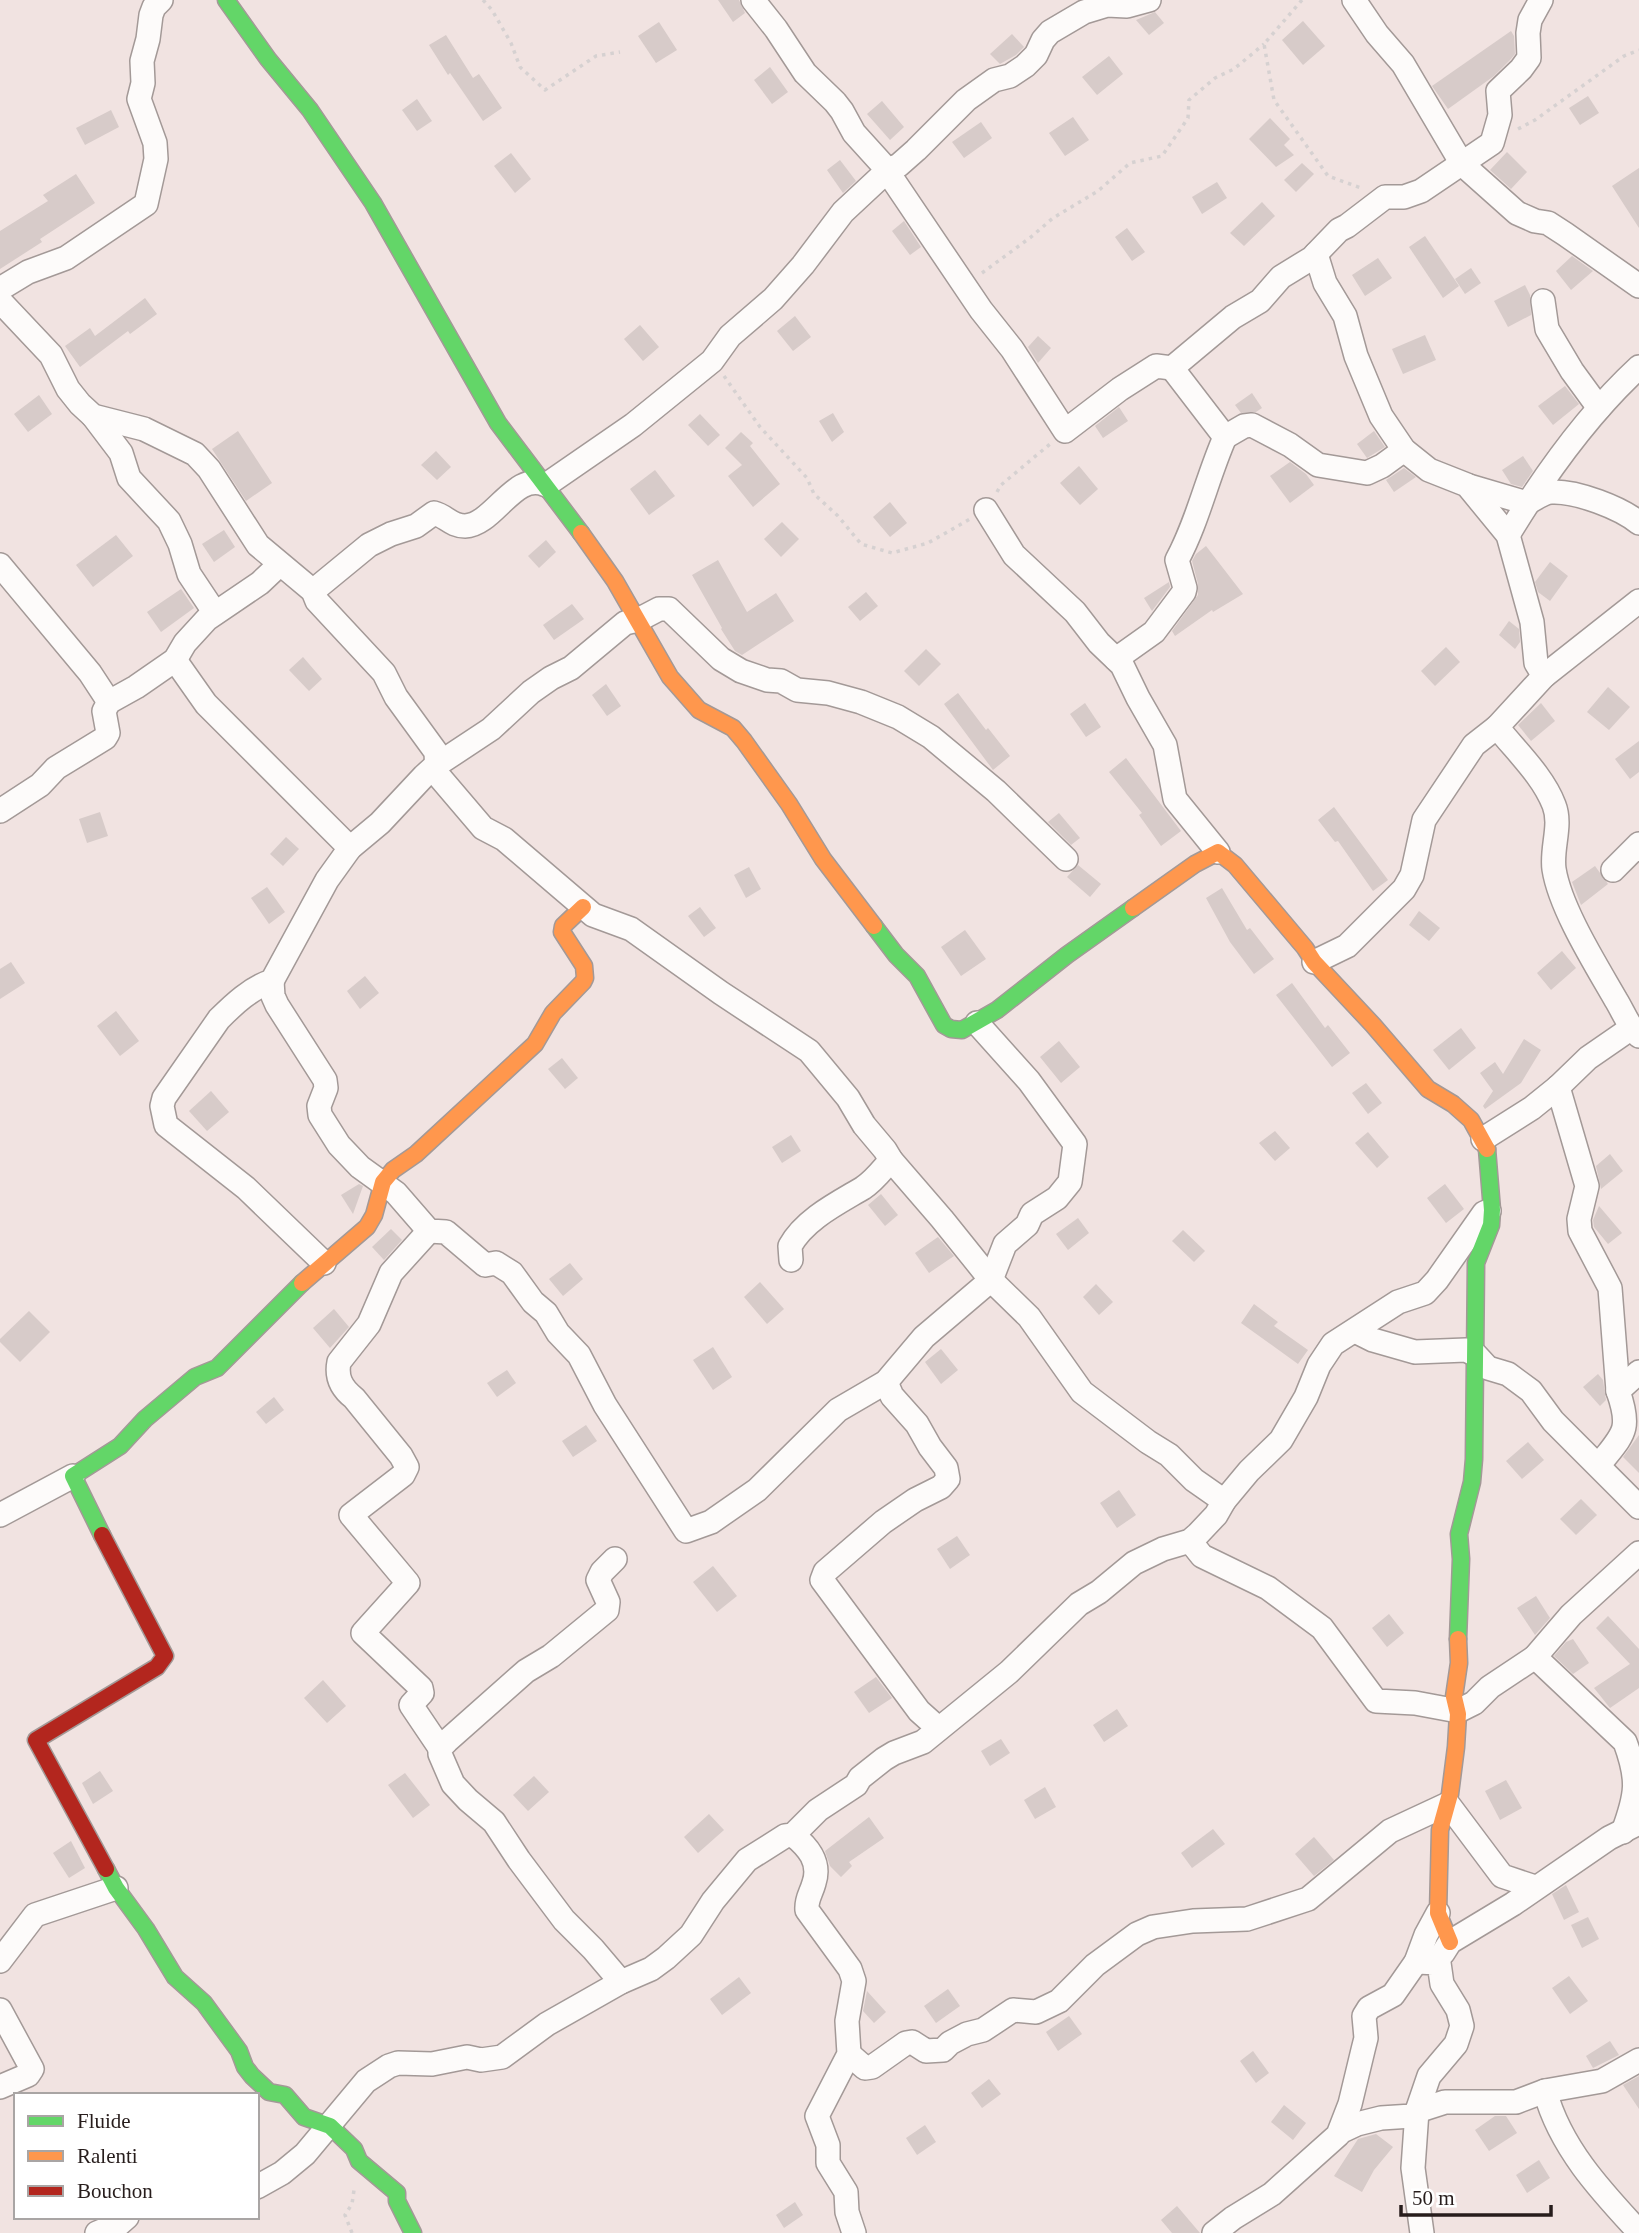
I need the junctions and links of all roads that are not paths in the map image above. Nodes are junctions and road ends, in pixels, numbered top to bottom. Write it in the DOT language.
graph roads {
  1 [pos="161,0"];
  2 [pos="226,0"];
  3 [pos="753,0"];
  4 [pos="1149,0"];
  5 [pos="1354,0"];
  6 [pos="1541,0"];
  7 [pos="1462,164"];
  8 [pos="887,171"];
  9 [pos="1316,254"];
  10 [pos="1639,286"];
  11 [pos="0,289"];
  12 [pos="1544,301"];
  13 [pos="3,308"];
  14 [pos="1639,367"];
  15 [pos="1172,368"];
  16 [pos="1599,408"];
  17 [pos="93,416"];
  18 [pos="1225,437"];
  19 [pos="1404,450"];
  20 [pos="546,485"];
  21 [pos="1467,485"];
  22 [pos="1527,503"];
  23 [pos="986,510"];
  24 [pos="1639,523"];
  25 [pos="1508,535"];
  26 [pos="0,565"];
  27 [pos="279,565"];
  28 [pos="313,591"];
  29 [pos="1639,601"];
  30 [pos="215,613"];
  31 [pos="638,620"];
  32 [pos="1116,659"];
  33 [pos="175,660"];
  34 [pos="1544,676"];
  35 [pos="109,702"];
  36 [pos="1497,727"];
  37 [pos="435,766"];
  38 [pos="0,811"];
  39 [pos="1639,844"];
  40 [pos="350,848"];
  41 [pos="1218,852"];
  42 [pos="1066,859"];
  43 [pos="1613,870"];
  44 [pos="583,907"];
  45 [pos="1314,962"];
  46 [pos="272,981"];
  47 [pos="977,1023"];
  48 [pos="1635,1032"];
  49 [pos="1559,1087"];
  50 [pos="1483,1139"];
  51 [pos="891,1160"];
  52 [pos="383,1182"];
  53 [pos="1492,1210"];
  54 [pos="429,1231"];
  55 [pos="791,1260"];
  56 [pos="324,1263"];
  57 [pos="991,1280"];
  58 [pos="1355,1331"];
  59 [pos="1476,1355"];
  60 [pos="1639,1372"];
  61 [pos="886,1381"];
  62 [pos="1618,1391"];
  63 [pos="1599,1465"];
  64 [pos="73,1476"];
  65 [pos="1224,1501"];
  66 [pos="1639,1507"];
  67 [pos="0,1515"];
  68 [pos="1190,1541"];
  69 [pos="1639,1553"];
  70 [pos="615,1559"];
  71 [pos="1535,1657"];
  72 [pos="1458,1711"];
  73 [pos="937,1728"];
  74 [pos="440,1748"];
  75 [pos="1448,1804"];
  76 [pos="1631,1828"];
  77 [pos="793,1835"];
  78 [pos="1535,1886"];
  79 [pos="116,1888"];
  80 [pos="1438,1913"];
  81 [pos="1450,1942"];
  82 [pos="0,1961"];
  83 [pos="1428,1962"];
  84 [pos="621,1982"];
  85 [pos="0,2010"];
  86 [pos="849,2054"];
  87 [pos="1638,2061"];
  88 [pos="0,2087"];
  89 [pos="1545,2091"];
  90 [pos="1418,2111"];
  91 [pos="330,2126"];
  92 [pos="1342,2131"];
  93 [pos="259,2186"];
  94 [pos="125,2219"];
  95 [pos="1639,2232"];
  96 [pos="97,2233"];
  97 [pos="413,2233"];
  98 [pos="854,2233"];
  99 [pos="1214,2233"];
  100 [pos="1422,2233"];
  1 -- 11 [label="street"];
  2 -- 20 [label="street"];
  3 -- 8 [label="street"];
  4 -- 8 [label="street"];
  5 -- 7 [label="street"];
  6 -- 7 [label="street"];
  7 -- 9 [label="street"];
  7 -- 10 [label="street"];
  8 -- 15 [label="street"];
  8 -- 20 [label="street"];
  9 -- 15 [label="street"];
  9 -- 19 [label="street"];
  12 -- 16 [label="street"];
  13 -- 17 [label="street"];
  14 -- 16 [label="street"];
  15 -- 18 [label="street"];
  16 -- 22 [label="street"];
  17 -- 27 [label="street"];
  17 -- 30 [label="street"];
  18 -- 19 [label="street"];
  18 -- 32 [label="street"];
  19 -- 21 [label="street"];
  20 -- 28 [label="street"];
  20 -- 31 [label="street"];
  21 -- 22 [label="street"];
  21 -- 25 [label="street"];
  22 -- 24 [label="street"];
  22 -- 25 [label="street"];
  23 -- 32 [label="street"];
  25 -- 34 [label="street"];
  26 -- 35 [label="street"];
  27 -- 28 [label="street"];
  27 -- 30 [label="street"];
  28 -- 37 [label="street"];
  29 -- 34 [label="street"];
  30 -- 33 [label="street"];
  31 -- 37 [label="street"];
  31 -- 42 [label="street"];
  31 -- 47 [label="street"];
  32 -- 41 [label="street"];
  33 -- 35 [label="street"];
  33 -- 40 [label="street"];
  34 -- 36 [label="street"];
  35 -- 38 [label="street"];
  36 -- 45 [label="street"];
  36 -- 48 [label="street"];
  37 -- 40 [label="street"];
  37 -- 44 [label="street"];
  39 -- 43 [label="street"];
  40 -- 46 [label="street"];
  41 -- 45 [label="street"];
  41 -- 47 [label="street"];
  44 -- 51 [label="street"];
  44 -- 52 [label="street"];
  45 -- 50 [label="street"];
  46 -- 52 [label="street"];
  46 -- 56 [label="street"];
  47 -- 57 [label="street"];
  48 -- 49 [label="street"];
  49 -- 50 [label="street"];
  49 -- 62 [label="street"];
  50 -- 53 [label="street"];
  51 -- 55 [label="street"];
  51 -- 57 [label="street"];
  52 -- 54 [label="street"];
  52 -- 56 [label="street"];
  53 -- 58 [label="street"];
  53 -- 59 [label="street"];
  54 -- 61 [label="street"];
  54 -- 74 [label="street"];
  56 -- 64 [label="street"];
  57 -- 61 [label="street"];
  57 -- 65 [label="street"];
  58 -- 59 [label="street"];
  58 -- 65 [label="street"];
  59 -- 63 [label="street"];
  59 -- 72 [label="street"];
  60 -- 62 [label="street"];
  61 -- 73 [label="street"];
  62 -- 63 [label="street"];
  63 -- 66 [label="street"];
  64 -- 67 [label="street"];
  64 -- 79 [label="street"];
  65 -- 68 [label="street"];
  68 -- 72 [label="street"];
  68 -- 73 [label="street"];
  69 -- 71 [label="street"];
  70 -- 74 [label="street"];
  71 -- 72 [label="street"];
  71 -- 76 [label="street"];
  72 -- 75 [label="street"];
  73 -- 77 [label="street"];
  74 -- 84 [label="street"];
  75 -- 78 [label="street"];
  75 -- 80 [label="street"];
  75 -- 86 [label="street"];
  76 -- 78 [label="street"];
  77 -- 84 [label="street"];
  77 -- 86 [label="street"];
  78 -- 81 [label="street"];
  79 -- 82 [label="street"];
  79 -- 91 [label="street"];
  80 -- 81 [label="street"];
  80 -- 83 [label="street"];
  81 -- 83 [label="street"];
  83 -- 90 [label="street"];
  83 -- 92 [label="street"];
  84 -- 91 [label="street"];
  85 -- 88 [label="street"];
  86 -- 98 [label="street"];
  87 -- 89 [label="street"];
  89 -- 90 [label="street"];
  89 -- 95 [label="street"];
  90 -- 92 [label="street"];
  90 -- 100 [label="street"];
  91 -- 93 [label="street"];
  91 -- 97 [label="street"];
  92 -- 99 [label="street"];
  94 -- 96 [label="street"];
}
